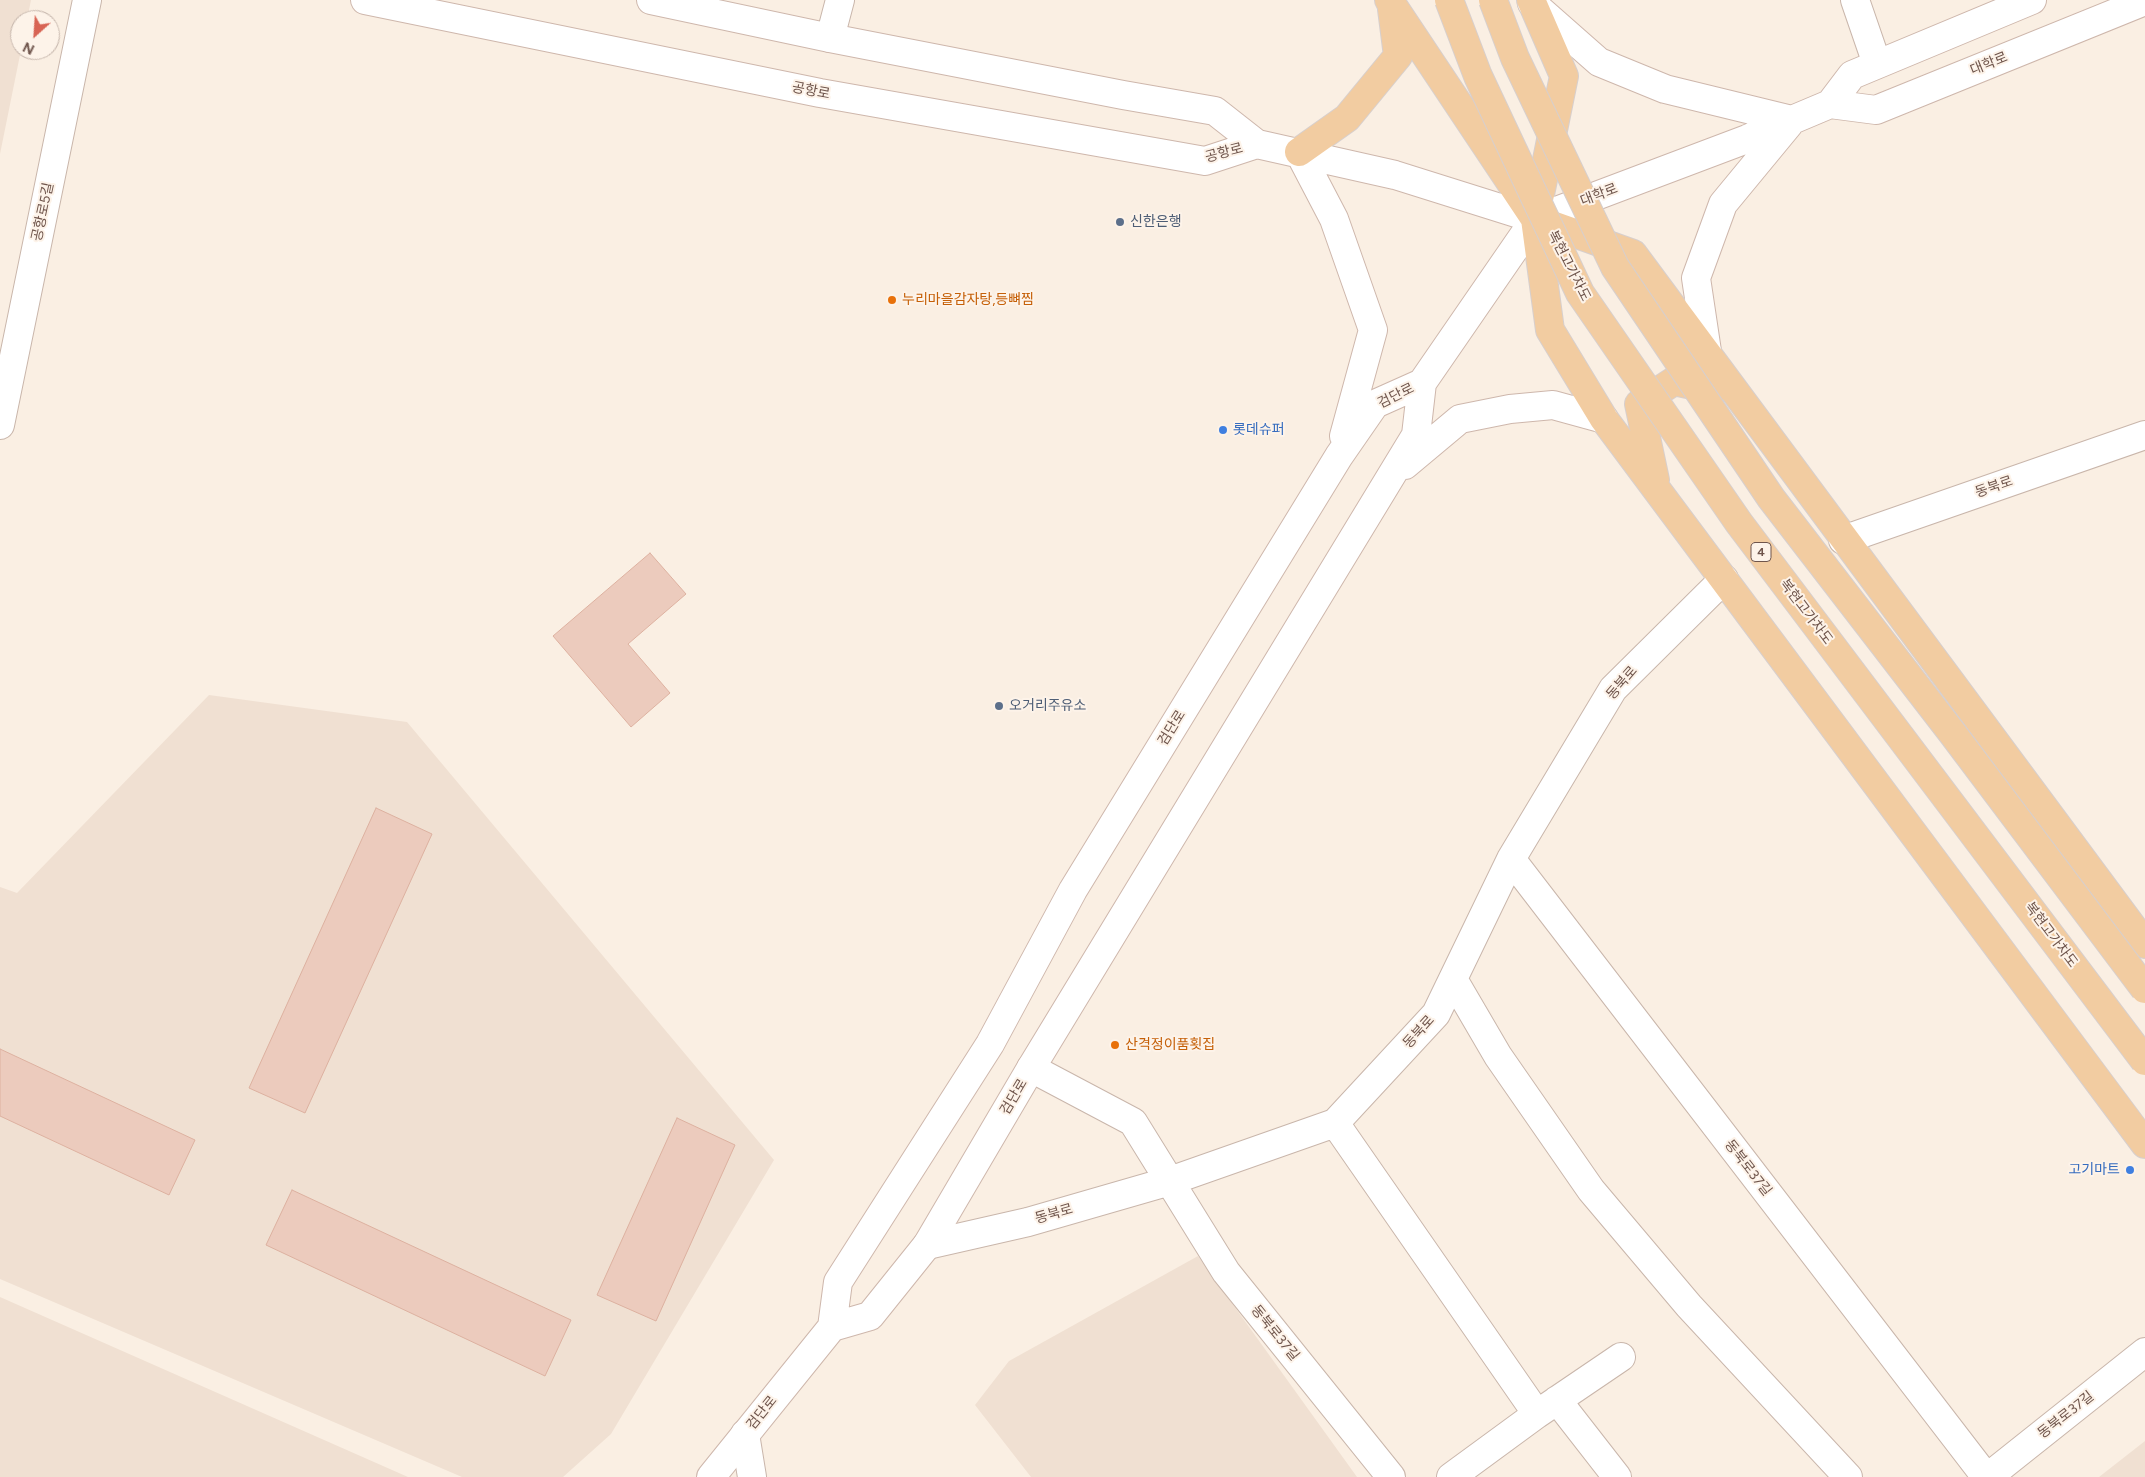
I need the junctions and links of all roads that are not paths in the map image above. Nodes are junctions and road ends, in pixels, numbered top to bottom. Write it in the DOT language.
graph roads {
  1 [pos="87,0"];
  2 [pos="365,0"];
  3 [pos="651,0"];
  4 [pos="840,0"];
  5 [pos="1449,0"];
  6 [pos="1493,0"];
  7 [pos="1855,0"];
  8 [pos="2032,0"];
  9 [pos="1532,1"];
  10 [pos="2145,1"];
  11 [pos="1390,3"];
  12 [pos="704,6"];
  13 [pos="830,38"];
  14 [pos="1877,64"];
  15 [pos="1830,104"];
  16 [pos="1792,120"];
  17 [pos="1257,144"];
  18 [pos="1299,152"];
  19 [pos="1535,219"];
  20 [pos="1708,358"];
  21 [pos="1422,383"];
  22 [pos="1604,419"];
  23 [pos="0,425"];
  24 [pos="1761,430"];
  25 [pos="2145,435"];
  26 [pos="1339,456"];
  27 [pos="1388,478"];
  28 [pos="1656,487"];
  29 [pos="1843,540"];
  30 [pos="1724,579"];
  31 [pos="1511,859"];
  32 [pos="2145,944"];
  33 [pos="1453,979"];
  34 [pos="2145,989"];
  35 [pos="2145,1061"];
  36 [pos="1031,1068"];
  37 [pos="1335,1123"];
  38 [pos="2145,1144"];
  39 [pos="1170,1181"];
  40 [pos="926,1245"];
  41 [pos="832,1327"];
  42 [pos="2145,1352"];
  43 [pos="1621,1358"];
  44 [pos="1547,1407"];
  45 [pos="745,1434"];
  46 [pos="711,1477"];
  47 [pos="752,1477"];
  48 [pos="1391,1477"];
  49 [pos="1451,1477"];
  50 [pos="1617,1477"];
  51 [pos="1848,1477"];
  52 [pos="1987,1477"];
  1 -- 23 [label="main road, 공항로5길"];
  2 -- 17 [label="main road, 공항로"];
  3 -- 12 [label="main road, 공항로"];
  4 -- 13 [label="main road"];
  5 -- 35 [label="main road, 복현고가차도 / 4, bridge"];
  6 -- 34 [label="main road, bridge"];
  7 -- 14 [label="main road"];
  8 -- 14 [label="main road, 대학로"];
  9 -- 16 [label="main road"];
  9 -- 19 [label="main road"];
  10 -- 15 [label="main road, 대학로"];
  11 -- 18 [label="main road"];
  11 -- 19 [label="main road"];
  12 -- 13 [label="main road, 공항로"];
  13 -- 17 [label="main road, 공항로"];
  14 -- 15 [label="main road, 대학로"];
  15 -- 16 [label="main road, 대학로"];
  16 -- 19 [label="main road, 대학로"];
  16 -- 20 [label="main road"];
  17 -- 18 [label="main road, 공항로"];
  18 -- 19 [label="main road, 공항로"];
  18 -- 26 [label="main road"];
  19 -- 20 [label="main road"];
  19 -- 21 [label="main road"];
  19 -- 22 [label="main road"];
  20 -- 24 [label="main road"];
  21 -- 26 [label="main road, 검단로"];
  21 -- 27 [label="main road, 검단로"];
  22 -- 27 [label="main road"];
  22 -- 28 [label="main road"];
  24 -- 28 [label="main road"];
  24 -- 29 [label="main road"];
  25 -- 29 [label="main road, 동북로"];
  26 -- 41 [label="main road, 검단로"];
  27 -- 36 [label="main road, 검단로"];
  28 -- 30 [label="main road"];
  29 -- 32 [label="main road"];
  30 -- 31 [label="main road, 동북로"];
  30 -- 38 [label="main road"];
  31 -- 33 [label="main road, 동북로"];
  31 -- 52 [label="main road, 동북로37길"];
  33 -- 37 [label="main road, 동북로"];
  33 -- 51 [label="main road"];
  36 -- 39 [label="main road, 동북로37길"];
  36 -- 40 [label="main road, 검단로"];
  37 -- 39 [label="main road, 동북로"];
  37 -- 44 [label="main road"];
  39 -- 40 [label="main road, 동북로"];
  39 -- 48 [label="main road, 동북로37길"];
  40 -- 41 [label="main road, 검단로"];
  41 -- 45 [label="main road, 검단로"];
  42 -- 52 [label="main road, 동북로37길"];
  43 -- 44 [label="main road"];
  44 -- 49 [label="main road"];
  44 -- 50 [label="main road"];
  45 -- 46 [label="main road, 검단로"];
  45 -- 47 [label="main road"];
}
